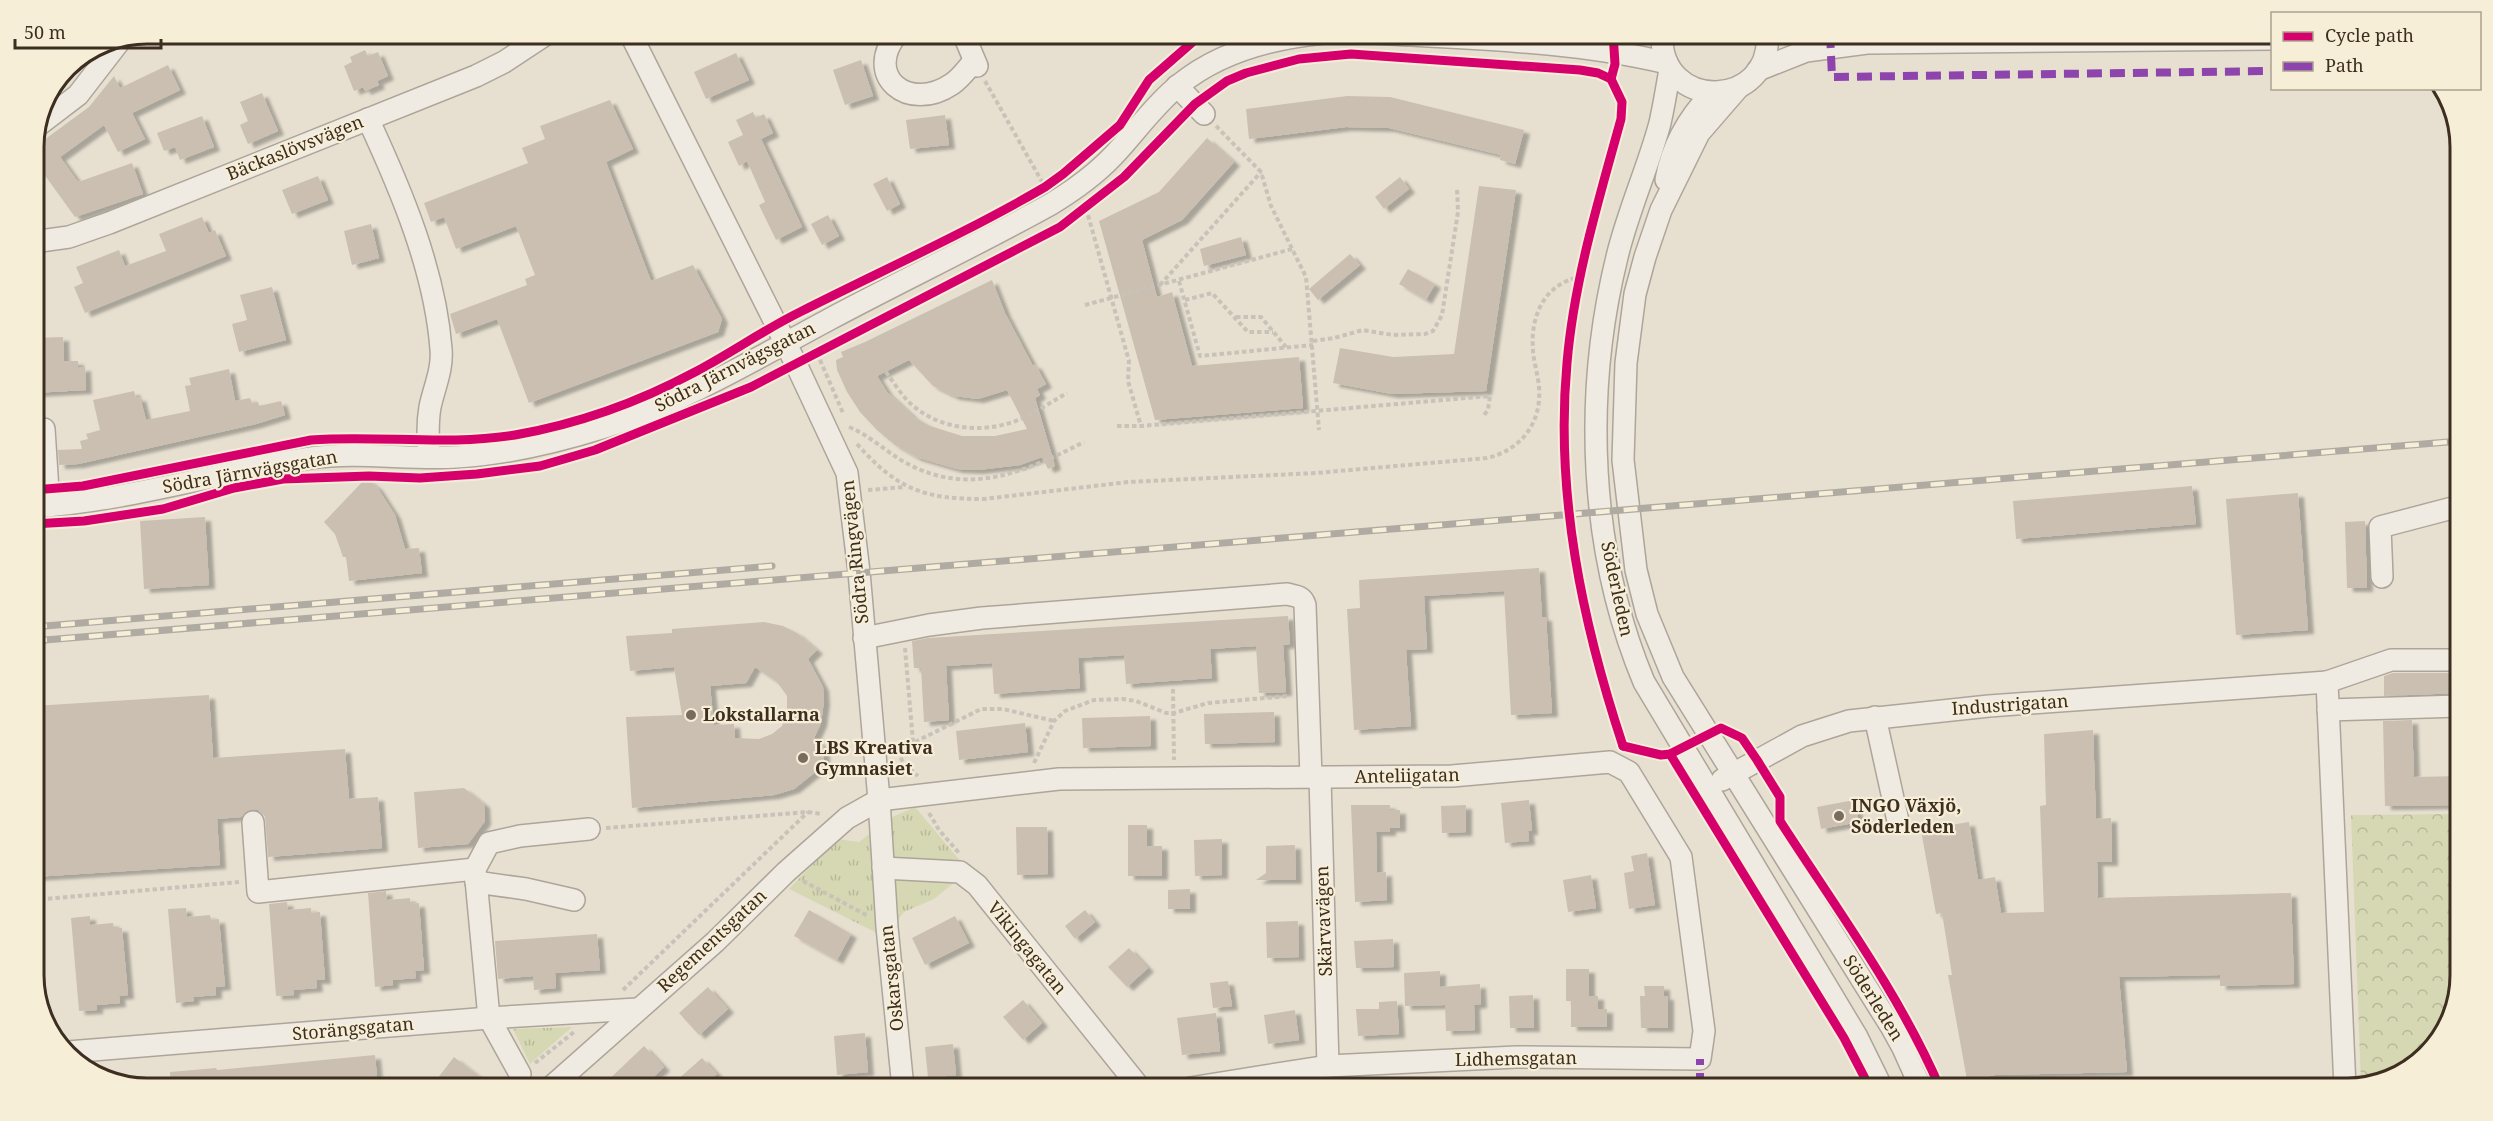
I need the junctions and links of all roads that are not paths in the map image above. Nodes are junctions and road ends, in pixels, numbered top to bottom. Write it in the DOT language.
graph roads {
  1 [pos="532,44"];
  2 [pos="636,44"];
  3 [pos="890,44"];
  4 [pos="967,44"];
  5 [pos="1268,44"];
  6 [pos="1549,44"];
  7 [pos="1662,44"];
  8 [pos="1767,44"];
  9 [pos="1859,44"];
  10 [pos="113,49"];
  11 [pos="1669,66"];
  12 [pos="1758,70"];
  13 [pos="1177,86"];
  14 [pos="1738,88"];
  15 [pos="1712,93"];
  16 [pos="1204,114"];
  17 [pos="48,118"];
  18 [pos="368,119"];
  19 [pos="1661,210"];
  20 [pos="44,240"];
  21 [pos="785,343"];
  22 [pos="429,457"];
  23 [pos="44,506"];
  24 [pos="2449,509"];
  25 [pos="2382,577"];
  26 [pos="864,638"];
  27 [pos="2450,660"];
  28 [pos="2327,682"];
  29 [pos="2450,706"];
  30 [pos="2328,710"];
  31 [pos="1875,717"];
  32 [pos="1733,774"];
  33 [pos="1315,777"];
  34 [pos="1708,788"];
  35 [pos="879,800"];
  36 [pos="1898,821"];
  37 [pos="253,822"];
  38 [pos="589,829"];
  39 [pos="883,868"];
  40 [pos="475,876"];
  41 [pos="574,900"];
  42 [pos="637,1009"];
  43 [pos="489,1018"];
  44 [pos="79,1051"];
  45 [pos="1700,1059"];
  46 [pos="1328,1066"];
  47 [pos="520,1074"];
  48 [pos="575,1078"];
  49 [pos="902,1078"];
  50 [pos="1132,1078"];
  51 [pos="1253,1078"];
  52 [pos="1876,1078"];
  53 [pos="1916,1078"];
  54 [pos="2345,1078"];
  1 -- 18 [label="street, Bäckaslövsvägen"];
  2 -- 21 [label="street, Södra Ringvägen"];
  3 -- 4 [label="street"];
  5 -- 13 [label="street, Södra Järnvägsgatan"];
  6 -- 11 [label="street"];
  7 -- 11 [label="street, Söderleden"];
  8 -- 12 [label="street"];
  9 -- 12 [label="street"];
  10 -- 17 [label="street"];
  11 -- 15 [label="street"];
  11 -- 34 [label="street, Söderleden"];
  12 -- 14 [label="street, Söderleden"];
  13 -- 16 [label="street"];
  13 -- 21 [label="street, Södra Järnvägsgatan"];
  14 -- 15 [label="street"];
  14 -- 19 [label="street, Söderleden"];
  15 -- 19 [label="street, Söderleden"];
  18 -- 20 [label="street, Bäckaslövsvägen"];
  18 -- 22 [label="street"];
  19 -- 32 [label="street, Söderleden"];
  21 -- 22 [label="street, Södra Järnvägsgatan"];
  21 -- 26 [label="street, Södra Ringvägen"];
  22 -- 23 [label="street, Södra Järnvägsgatan"];
  24 -- 25 [label="street"];
  26 -- 33 [label="street, Skärvavägen"];
  26 -- 35 [label="street, Södra Ringvägen"];
  27 -- 28 [label="street, Industrigatan"];
  28 -- 30 [label="street"];
  28 -- 31 [label="street, Industrigatan"];
  29 -- 30 [label="street"];
  30 -- 54 [label="street"];
  31 -- 32 [label="street, Industrigatan"];
  31 -- 36 [label="street"];
  32 -- 34 [label="street, Industrigatan"];
  32 -- 53 [label="street, Söderleden"];
  33 -- 35 [label="street, Anteliigatan"];
  33 -- 45 [label="street, Anteliigatan"];
  33 -- 46 [label="street, Skärvavägen"];
  34 -- 52 [label="street, Söderleden"];
  35 -- 39 [label="street, Södra Ringvägen"];
  35 -- 42 [label="street, Regementsgatan"];
  37 -- 40 [label="street"];
  38 -- 40 [label="street"];
  39 -- 49 [label="street, Oskarsgatan"];
  39 -- 50 [label="street, Vikingagatan"];
  40 -- 41 [label="street"];
  40 -- 43 [label="street"];
  42 -- 43 [label="street, Storängsgatan"];
  42 -- 48 [label="street, Regementsgatan"];
  43 -- 44 [label="street, Storängsgatan"];
  43 -- 47 [label="street"];
  45 -- 46 [label="street, Lidhemsgatan"];
  46 -- 51 [label="street, Lidhemsgatan"];
}
